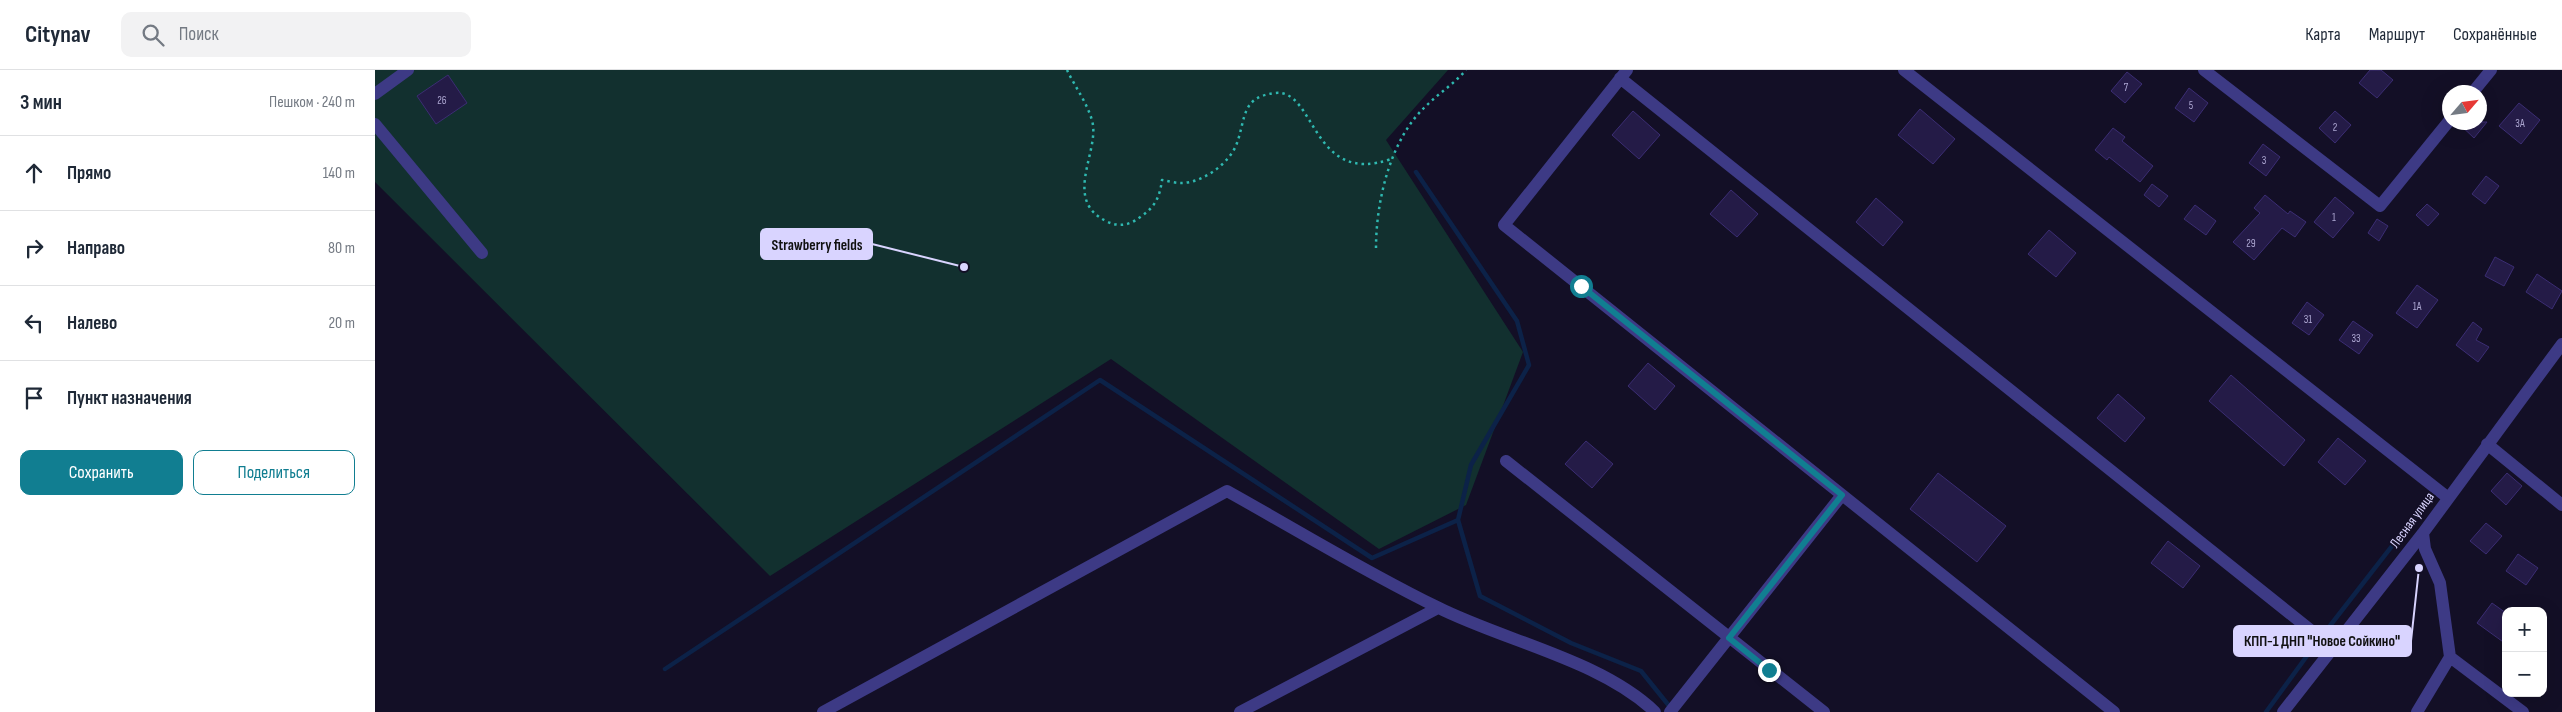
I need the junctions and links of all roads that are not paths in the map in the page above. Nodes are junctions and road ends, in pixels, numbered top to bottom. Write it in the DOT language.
graph roads {
  1 [pos="408,70"];
  2 [pos="1903,70"];
  3 [pos="2204,70"];
  4 [pos="2491,70"];
  5 [pos="1624,74"];
  6 [pos="2479,85"];
  7 [pos="375,94"];
  8 [pos="375,124"];
  9 [pos="2442,130"];
  10 [pos="482,253"];
  11 [pos="2562,344"];
  12 [pos="2487,444"];
  13 [pos="1506,461"];
  14 [pos="1842,495"];
  15 [pos="2447,497"];
  16 [pos="2562,505"];
  17 [pos="2423,533"];
  18 [pos="1438,608"];
  19 [pos="1729,638"];
  20 [pos="2333,648"];
  21 [pos="2450,657"];
  22 [pos="823,712"];
  23 [pos="1241,712"];
  24 [pos="1655,712"];
  25 [pos="1670,712"];
  26 [pos="1824,712"];
  27 [pos="2114,712"];
  28 [pos="2283,712"];
  29 [pos="2417,712"];
  30 [pos="2523,712"];
  1 -- 7 [label="street"];
  2 -- 15 [label="street"];
  3 -- 9 [label="street"];
  4 -- 6 [label="street"];
  5 -- 14 [label="street"];
  5 -- 20 [label="street"];
  8 -- 10 [label="street"];
  11 -- 12 [label="street, Лесная улица"];
  12 -- 15 [label="street, Лесная улица"];
  12 -- 16 [label="street"];
  13 -- 19 [label="street"];
  14 -- 19 [label="street"];
  14 -- 27 [label="street"];
  15 -- 17 [label="street, Лесная улица"];
  17 -- 20 [label="street, Лесная улица"];
  17 -- 21 [label="street"];
  18 -- 22 [label="street"];
  18 -- 23 [label="street"];
  18 -- 24 [label="street"];
  19 -- 25 [label="street"];
  19 -- 26 [label="street"];
  20 -- 28 [label="street, Лесная улица"];
  21 -- 29 [label="street"];
  21 -- 30 [label="street"];
}
